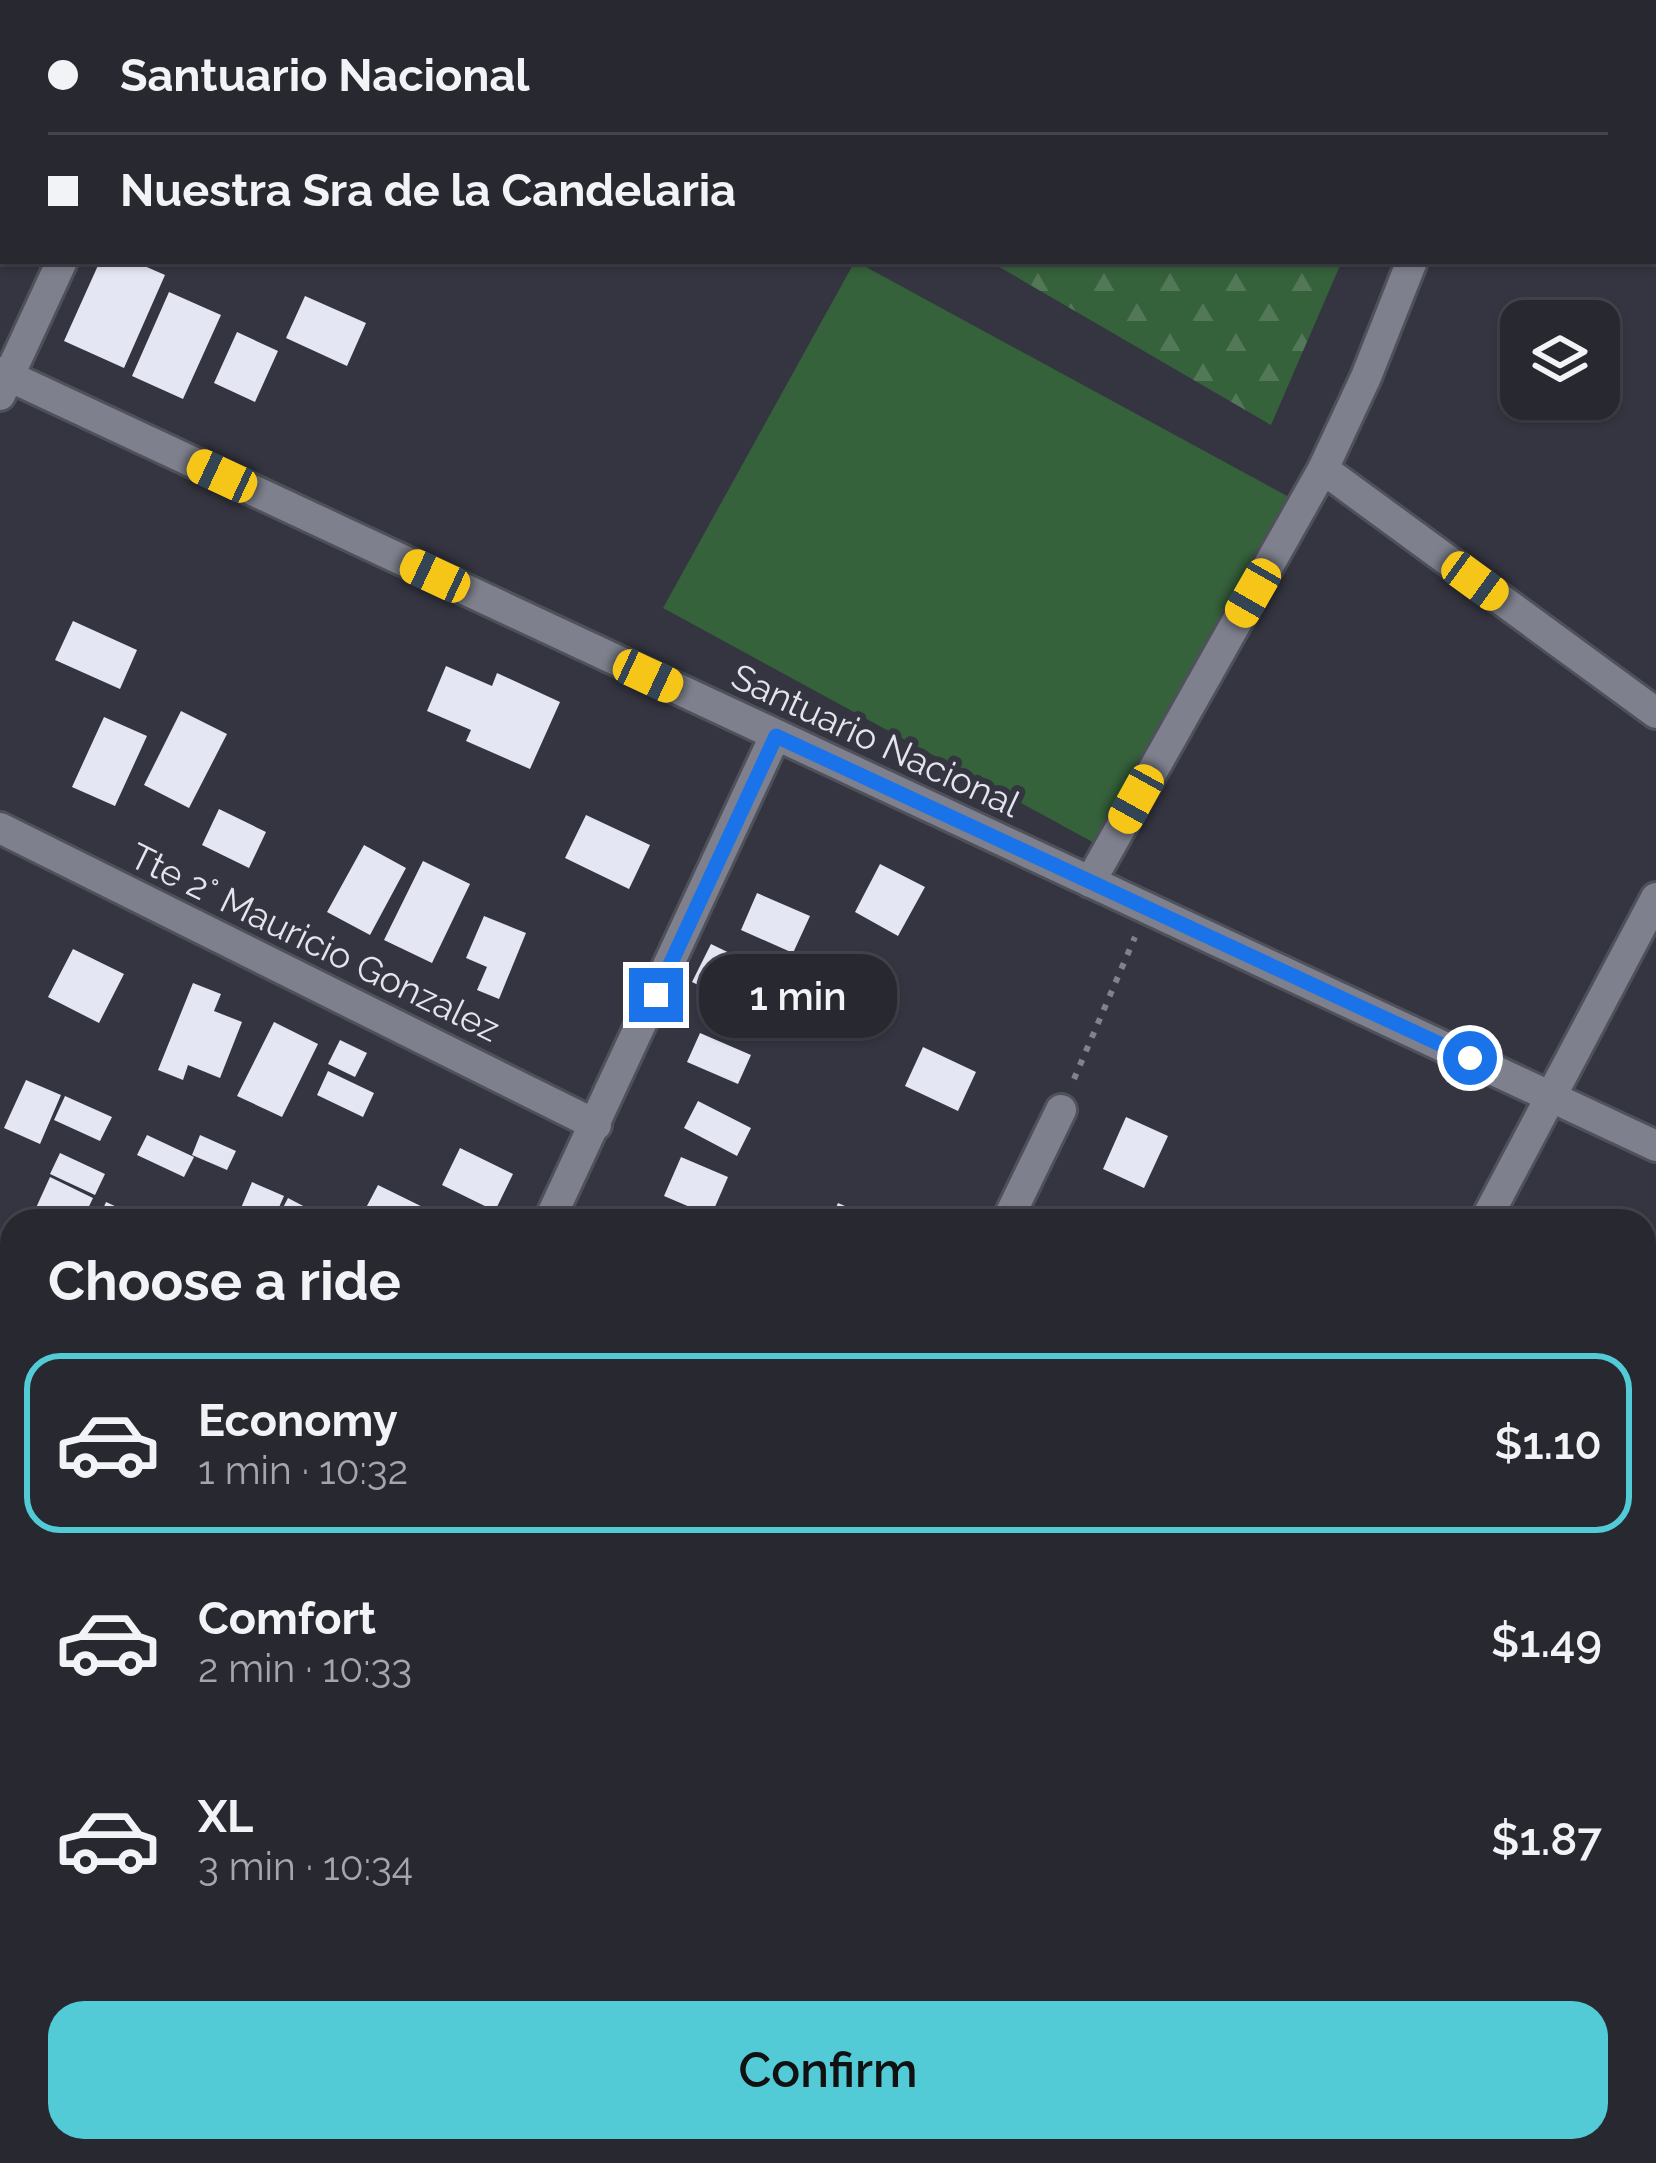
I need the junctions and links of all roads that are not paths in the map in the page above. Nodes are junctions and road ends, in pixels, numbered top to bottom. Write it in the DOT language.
graph roads {
  1 [pos="61,264"];
  2 [pos="1411,264"];
  3 [pos="3,381"];
  4 [pos="1323,470"];
  5 [pos="1656,712"];
  6 [pos="776,736"];
  7 [pos="0,829"];
  8 [pos="1090,882"];
  9 [pos="1656,898"];
  10 [pos="1551,1096"];
  11 [pos="1061,1110"];
  12 [pos="596,1125"];
  13 [pos="1656,1146"];
  14 [pos="555,1209"];
  15 [pos="1013,1209"];
  16 [pos="1491,1209"];
  1 -- 3 [label="street"];
  2 -- 4 [label="street"];
  3 -- 6 [label="street, Santuario Nacional"];
  4 -- 5 [label="street"];
  4 -- 8 [label="street"];
  6 -- 8 [label="street, Santuario Nacional"];
  6 -- 12 [label="street"];
  7 -- 12 [label="street, Tte 2° Mauricio Gonzalez"];
  8 -- 10 [label="street, Santuario Nacional"];
  9 -- 10 [label="street"];
  10 -- 13 [label="street, Santuario Nacional"];
  10 -- 16 [label="street"];
  11 -- 15 [label="street"];
  12 -- 14 [label="street"];
}
